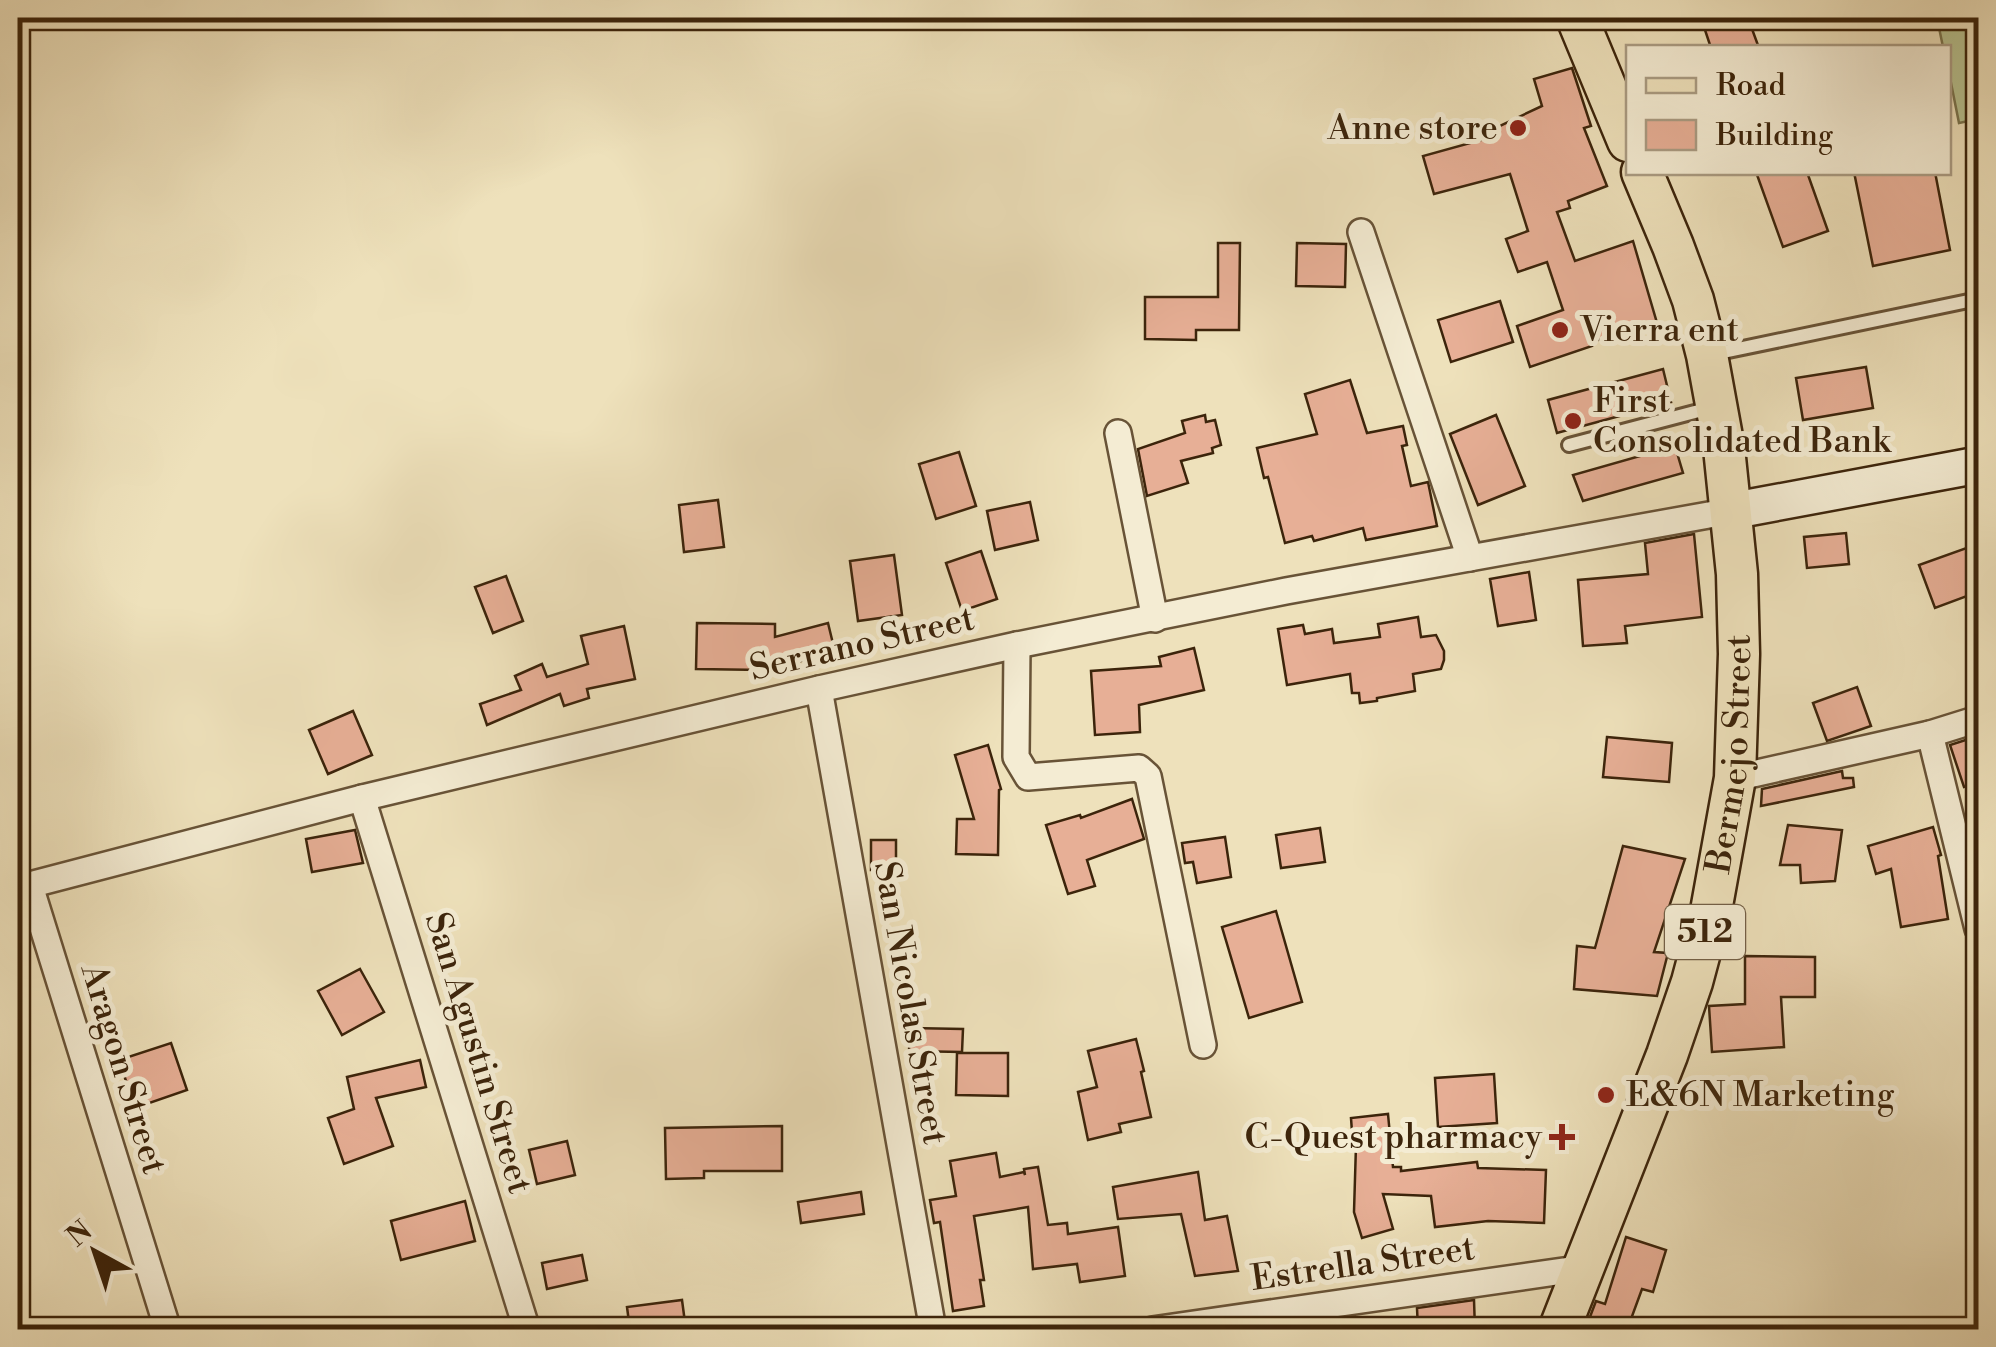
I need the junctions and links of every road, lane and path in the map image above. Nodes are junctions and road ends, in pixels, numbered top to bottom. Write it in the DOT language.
graph roads {
  1 [pos="1576,18"];
  2 [pos="1626,135"];
  3 [pos="1643,175"];
  4 [pos="1361,232"];
  5 [pos="1978,298"];
  6 [pos="1707,355"];
  7 [pos="1718,406"];
  8 [pos="1118,434"];
  9 [pos="1569,445"];
  10 [pos="1978,465"];
  11 [pos="1731,512"];
  12 [pos="1470,558"];
  13 [pos="1155,618"];
  14 [pos="1018,645"];
  15 [pos="819,689"];
  16 [pos="1978,720"];
  17 [pos="1930,734"];
  18 [pos="1736,778"];
  19 [pos="362,798"];
  20 [pos="24,887"];
  21 [pos="1978,930"];
  22 [pos="1203,1045"];
  23 [pos="1584,1268"];
  24 [pos="168,1330"];
  25 [pos="527,1330"];
  26 [pos="932,1330"];
  27 [pos="1152,1330"];
  28 [pos="1559,1330"];
  1 -- 2 [label="main road"];
  3 -- 6 [label="main road, 512"];
  4 -- 12 [label="street"];
  5 -- 6 [label="lane"];
  6 -- 7 [label="main road, 512"];
  7 -- 9 [label="lane"];
  7 -- 11 [label="main road, 512"];
  8 -- 13 [label="street"];
  10 -- 11 [label="main road"];
  11 -- 12 [label="street, Serrano Street"];
  11 -- 18 [label="main road, Bermejo Street / 512"];
  12 -- 13 [label="street, Serrano Street"];
  13 -- 14 [label="street, Serrano Street"];
  14 -- 15 [label="street, Serrano Street"];
  14 -- 22 [label="street"];
  15 -- 19 [label="street, Serrano Street"];
  15 -- 26 [label="street, San Nicolas Street"];
  16 -- 17 [label="street"];
  17 -- 18 [label="street"];
  17 -- 21 [label="street"];
  18 -- 23 [label="main road, Bermejo Street / 512"];
  19 -- 20 [label="street, Serrano Street"];
  19 -- 25 [label="street, San Agustin Street"];
  20 -- 24 [label="street, Aragon Street"];
  23 -- 27 [label="street, Estrella Street"];
  23 -- 28 [label="main road, Bermejo Street / 512"];
}
